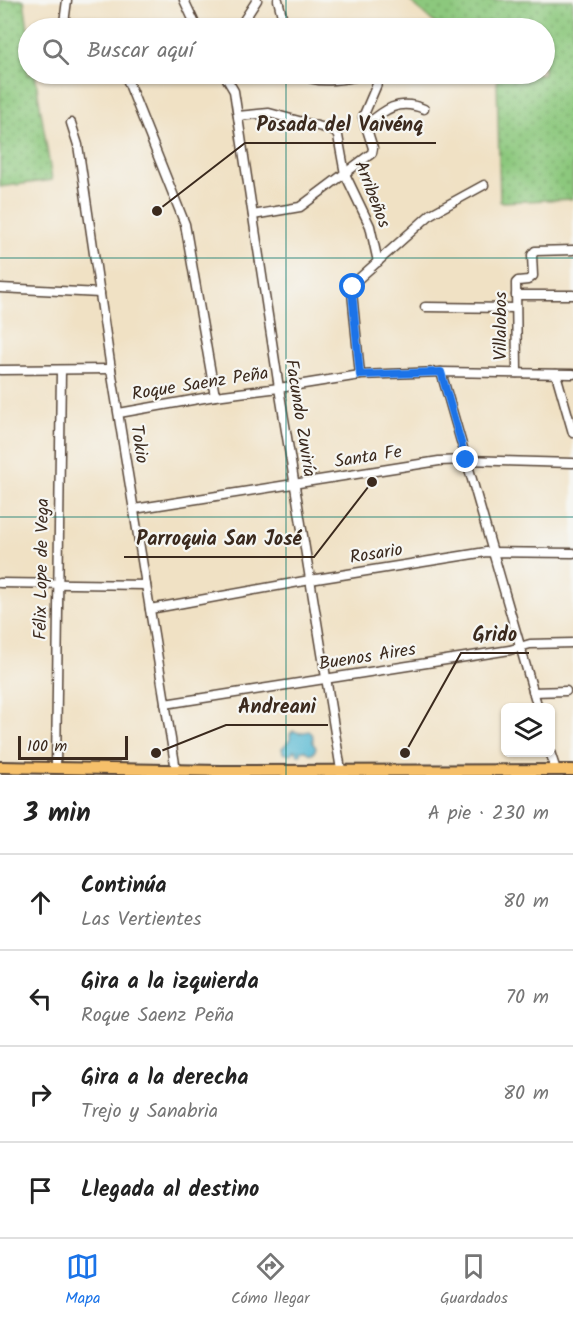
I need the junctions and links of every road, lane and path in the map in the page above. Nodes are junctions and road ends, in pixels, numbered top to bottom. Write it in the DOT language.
graph roads {
  1 [pos="68,0"];
  2 [pos="184,0"];
  3 [pos="257,0"];
  4 [pos="278,0"];
  5 [pos="65,18"];
  6 [pos="192,18"];
  7 [pos="245,18"];
  8 [pos="282,18"];
  9 [pos="129,84"];
  10 [pos="230,84"];
  11 [pos="377,84"];
  12 [pos="424,109"];
  13 [pos="237,116"];
  14 [pos="71,123"];
  15 [pos="365,126"];
  16 [pos="345,174"];
  17 [pos="484,185"];
  18 [pos="253,215"];
  19 [pos="573,250"];
  20 [pos="378,262"];
  21 [pos="0,288"];
  22 [pos="100,293"];
  23 [pos="516,295"];
  24 [pos="573,296"];
  25 [pos="425,308"];
  26 [pos="515,308"];
  27 [pos="111,369"];
  28 [pos="0,370"];
  29 [pos="61,370"];
  30 [pos="441,372"];
  31 [pos="517,373"];
  32 [pos="556,374"];
  33 [pos="573,374"];
  34 [pos="360,375"];
  35 [pos="279,388"];
  36 [pos="214,396"];
  37 [pos="118,413"];
  38 [pos="573,433"];
  39 [pos="466,460"];
  40 [pos="573,464"];
  41 [pos="295,485"];
  42 [pos="134,509"];
  43 [pos="493,552"];
  44 [pos="573,553"];
  45 [pos="309,580"];
  46 [pos="0,583"];
  47 [pos="57,583"];
  48 [pos="146,585"];
  49 [pos="150,609"];
  50 [pos="573,643"];
  51 [pos="520,646"];
  52 [pos="326,679"];
  53 [pos="566,691"];
  54 [pos="533,692"];
  55 [pos="536,703"];
  56 [pos="165,704"];
  57 [pos="551,757"];
  58 [pos="0,767"];
  59 [pos="573,770"];
  60 [pos="56,771"];
  61 [pos="176,772"];
  62 [pos="341,772"];
  63 [pos="399,772"];
  64 [pos="472,772"];
  65 [pos="556,773"];
  1 -- 5 [label="street"];
  2 -- 6 [label="street"];
  3 -- 7 [label="street"];
  4 -- 8 [label="street"];
  9 -- 36 [label="street"];
  10 -- 13 [label="street, Facundo Zuviría"];
  11 -- 15 [label="street"];
  12 -- 15 [label="street"];
  13 -- 16 [label="street, Arribeños"];
  13 -- 18 [label="street, Facundo Zuviría"];
  14 -- 22 [label="street, Tokio"];
  15 -- 16 [label="street"];
  16 -- 18 [label="street"];
  16 -- 20 [label="street, Arribeños"];
  17 -- 20 [label="street"];
  18 -- 35 [label="street, Facundo Zuviría"];
  19 -- 23 [label="street, Villalobos"];
  20 -- 34 [label="street"];
  21 -- 22 [label="street"];
  22 -- 27 [label="street, Tokio"];
  23 -- 24 [label="street"];
  23 -- 26 [label="street, Villalobos"];
  25 -- 26 [label="street"];
  26 -- 31 [label="street, Villalobos"];
  27 -- 29 [label="street, Roque Saenz Peña"];
  27 -- 37 [label="street, Tokio"];
  28 -- 29 [label="street, Roque Saenz Peña"];
  29 -- 47 [label="street, Félix Lope de Vega"];
  30 -- 31 [label="street, Roque Saenz Peña"];
  30 -- 34 [label="street, Roque Saenz Peña"];
  30 -- 39 [label="street"];
  31 -- 32 [label="street, Roque Saenz Peña"];
  32 -- 33 [label="street, Roque Saenz Peña"];
  32 -- 38 [label="street"];
  34 -- 35 [label="street, Roque Saenz Peña"];
  35 -- 36 [label="street, Roque Saenz Peña"];
  35 -- 41 [label="street, Facundo Zuviría"];
  36 -- 37 [label="street, Roque Saenz Peña"];
  37 -- 42 [label="street, Tokio"];
  39 -- 40 [label="street, Santa Fe"];
  39 -- 41 [label="street, Santa Fe"];
  39 -- 43 [label="street"];
  41 -- 42 [label="street, Santa Fe"];
  41 -- 45 [label="street, Facundo Zuviría"];
  42 -- 48 [label="street, Tokio"];
  43 -- 44 [label="street, Rosario"];
  43 -- 45 [label="street, Rosario"];
  43 -- 51 [label="street"];
  45 -- 49 [label="street, Rosario"];
  45 -- 52 [label="street, Facundo Zuviría"];
  46 -- 47 [label="street"];
  47 -- 48 [label="street"];
  47 -- 60 [label="street, Félix Lope de Vega"];
  48 -- 49 [label="street, Tokio"];
  49 -- 56 [label="street, Tokio"];
  50 -- 51 [label="street, Buenos Aires"];
  51 -- 52 [label="street, Buenos Aires"];
  51 -- 54 [label="street"];
  52 -- 56 [label="street, Buenos Aires"];
  52 -- 62 [label="street, Facundo Zuviría"];
  53 -- 54 [label="street"];
  54 -- 55 [label="street"];
  56 -- 61 [label="street, Tokio"];
  57 -- 65 [label="street"];
  58 -- 60 [label="main road"];
  59 -- 65 [label="main road"];
  60 -- 61 [label="main road"];
  61 -- 62 [label="main road"];
  62 -- 63 [label="main road"];
  63 -- 64 [label="main road"];
  64 -- 65 [label="main road"];
}
